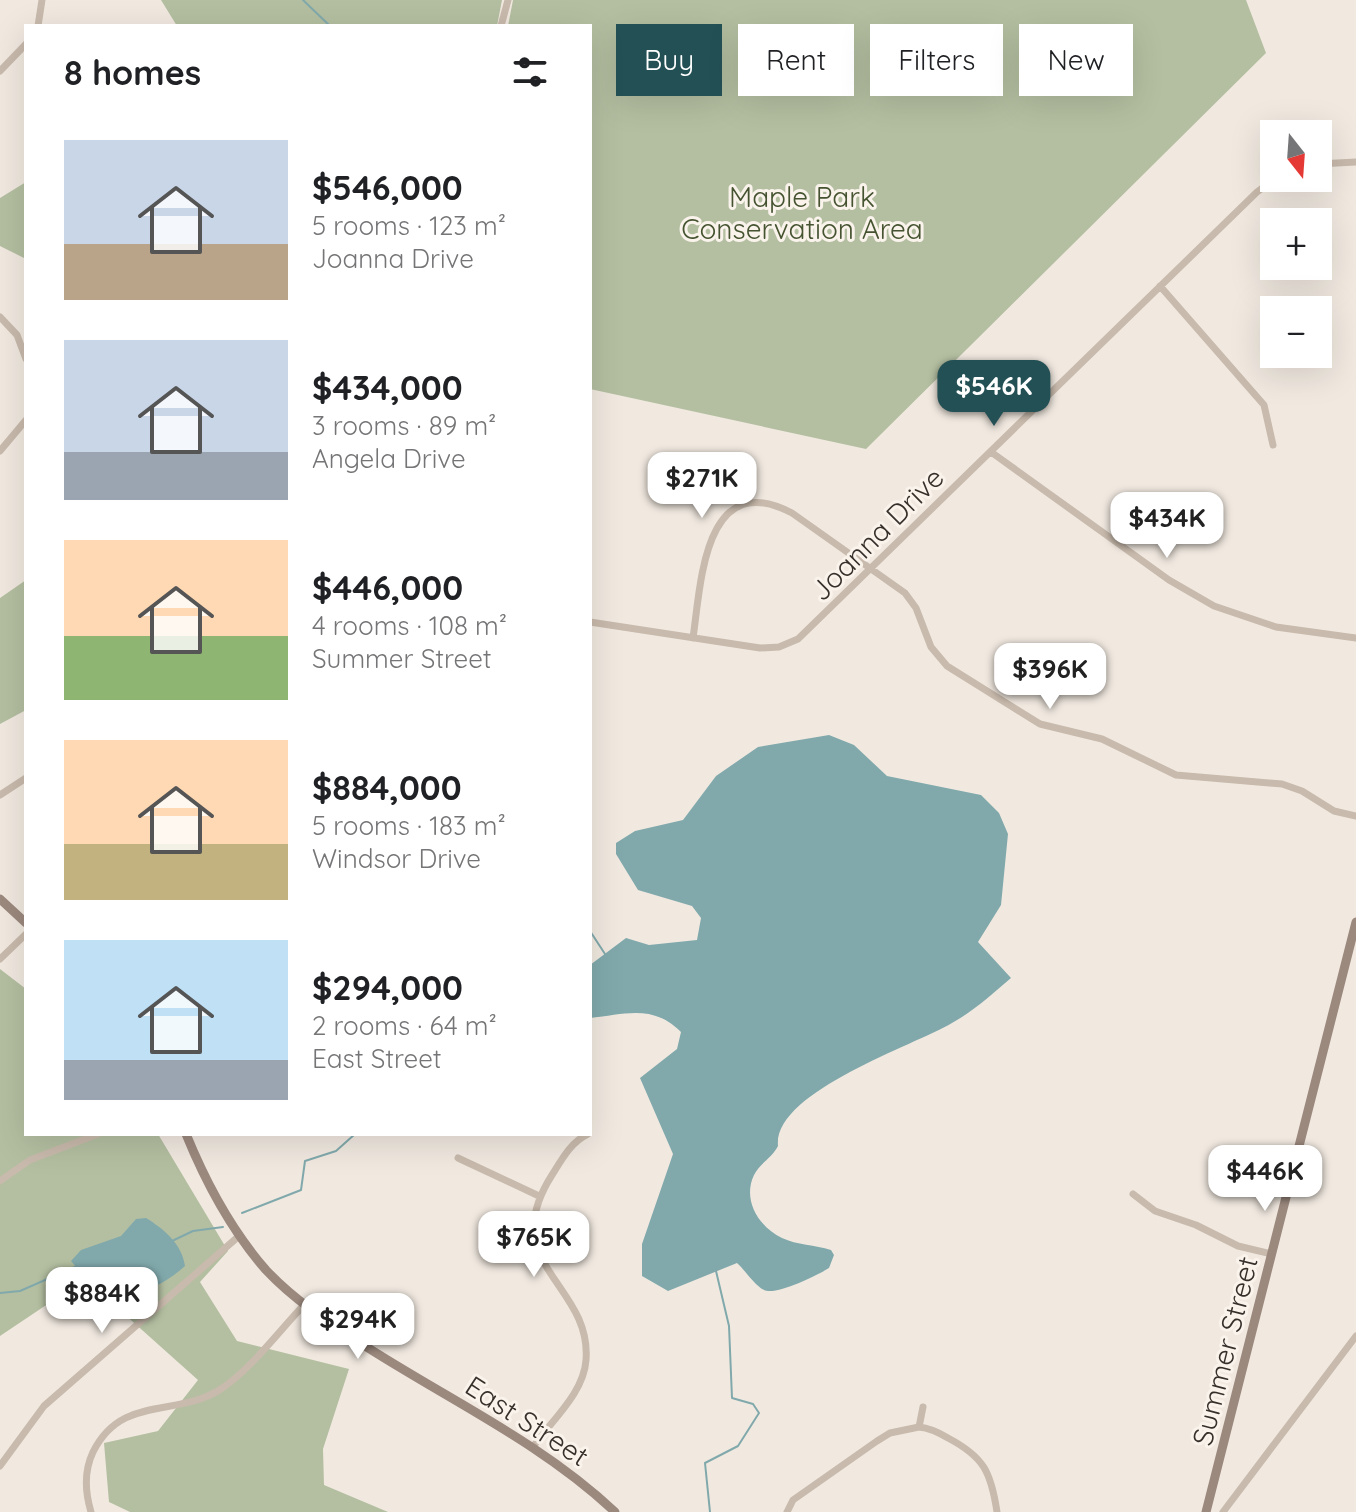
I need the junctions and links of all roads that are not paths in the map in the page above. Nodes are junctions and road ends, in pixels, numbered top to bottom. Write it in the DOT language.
graph roads {
  1 [pos="42,0"];
  2 [pos="508,0"];
  3 [pos="38,24"];
  4 [pos="502,24"];
  5 [pos="24,46"];
  6 [pos="0,71"];
  7 [pos="1356,162"];
  8 [pos="1332,163"];
  9 [pos="1260,190"];
  10 [pos="1160,286"];
  11 [pos="0,317"];
  12 [pos="24,354"];
  13 [pos="24,422"];
  14 [pos="1273,445"];
  15 [pos="0,451"];
  16 [pos="991,452"];
  17 [pos="872,570"];
  18 [pos="592,622"];
  19 [pos="693,638"];
  20 [pos="1356,638"];
  21 [pos="24,779"];
  22 [pos="0,795"];
  23 [pos="1356,816"];
  24 [pos="0,899"];
  25 [pos="24,921"];
  26 [pos="1356,922"];
  27 [pos="24,936"];
  28 [pos="0,959"];
  29 [pos="93,1136"];
  30 [pos="187,1136"];
  31 [pos="586,1136"];
  32 [pos="458,1158"];
  33 [pos="0,1181"];
  34 [pos="1133,1194"];
  35 [pos="539,1196"];
  36 [pos="239,1236"];
  37 [pos="1272,1254"];
  38 [pos="304,1305"];
  39 [pos="1356,1336"];
  40 [pos="923,1407"];
  41 [pos="919,1427"];
  42 [pos="533,1447"];
  43 [pos="0,1466"];
  44 [pos="91,1512"];
  45 [pos="615,1512"];
  46 [pos="787,1512"];
  47 [pos="997,1512"];
  48 [pos="1206,1512"];
  49 [pos="1223,1512"];
  1 -- 3 [label="street"];
  2 -- 4 [label="street"];
  5 -- 6 [label="street"];
  7 -- 8 [label="street"];
  9 -- 10 [label="street, Joanna Drive"];
  10 -- 14 [label="street"];
  10 -- 16 [label="street, Joanna Drive"];
  11 -- 12 [label="street"];
  13 -- 15 [label="street"];
  16 -- 17 [label="street, Joanna Drive"];
  16 -- 20 [label="street"];
  17 -- 19 [label="street, Joanna Drive"];
  17 -- 19 [label="street"];
  17 -- 23 [label="street"];
  18 -- 19 [label="street, Joanna Drive"];
  21 -- 22 [label="street"];
  24 -- 25 [label="street"];
  26 -- 37 [label="street, Summer Street"];
  27 -- 28 [label="street"];
  29 -- 33 [label="street"];
  30 -- 36 [label="street, East Street"];
  31 -- 35 [label="street"];
  32 -- 35 [label="street"];
  34 -- 37 [label="street"];
  35 -- 42 [label="street"];
  36 -- 38 [label="street, East Street"];
  36 -- 43 [label="street"];
  37 -- 48 [label="street, Summer Street"];
  38 -- 42 [label="street, East Street"];
  38 -- 44 [label="street"];
  39 -- 49 [label="street"];
  40 -- 41 [label="street"];
  41 -- 46 [label="street"];
  41 -- 47 [label="street"];
  42 -- 45 [label="street, East Street"];
}
